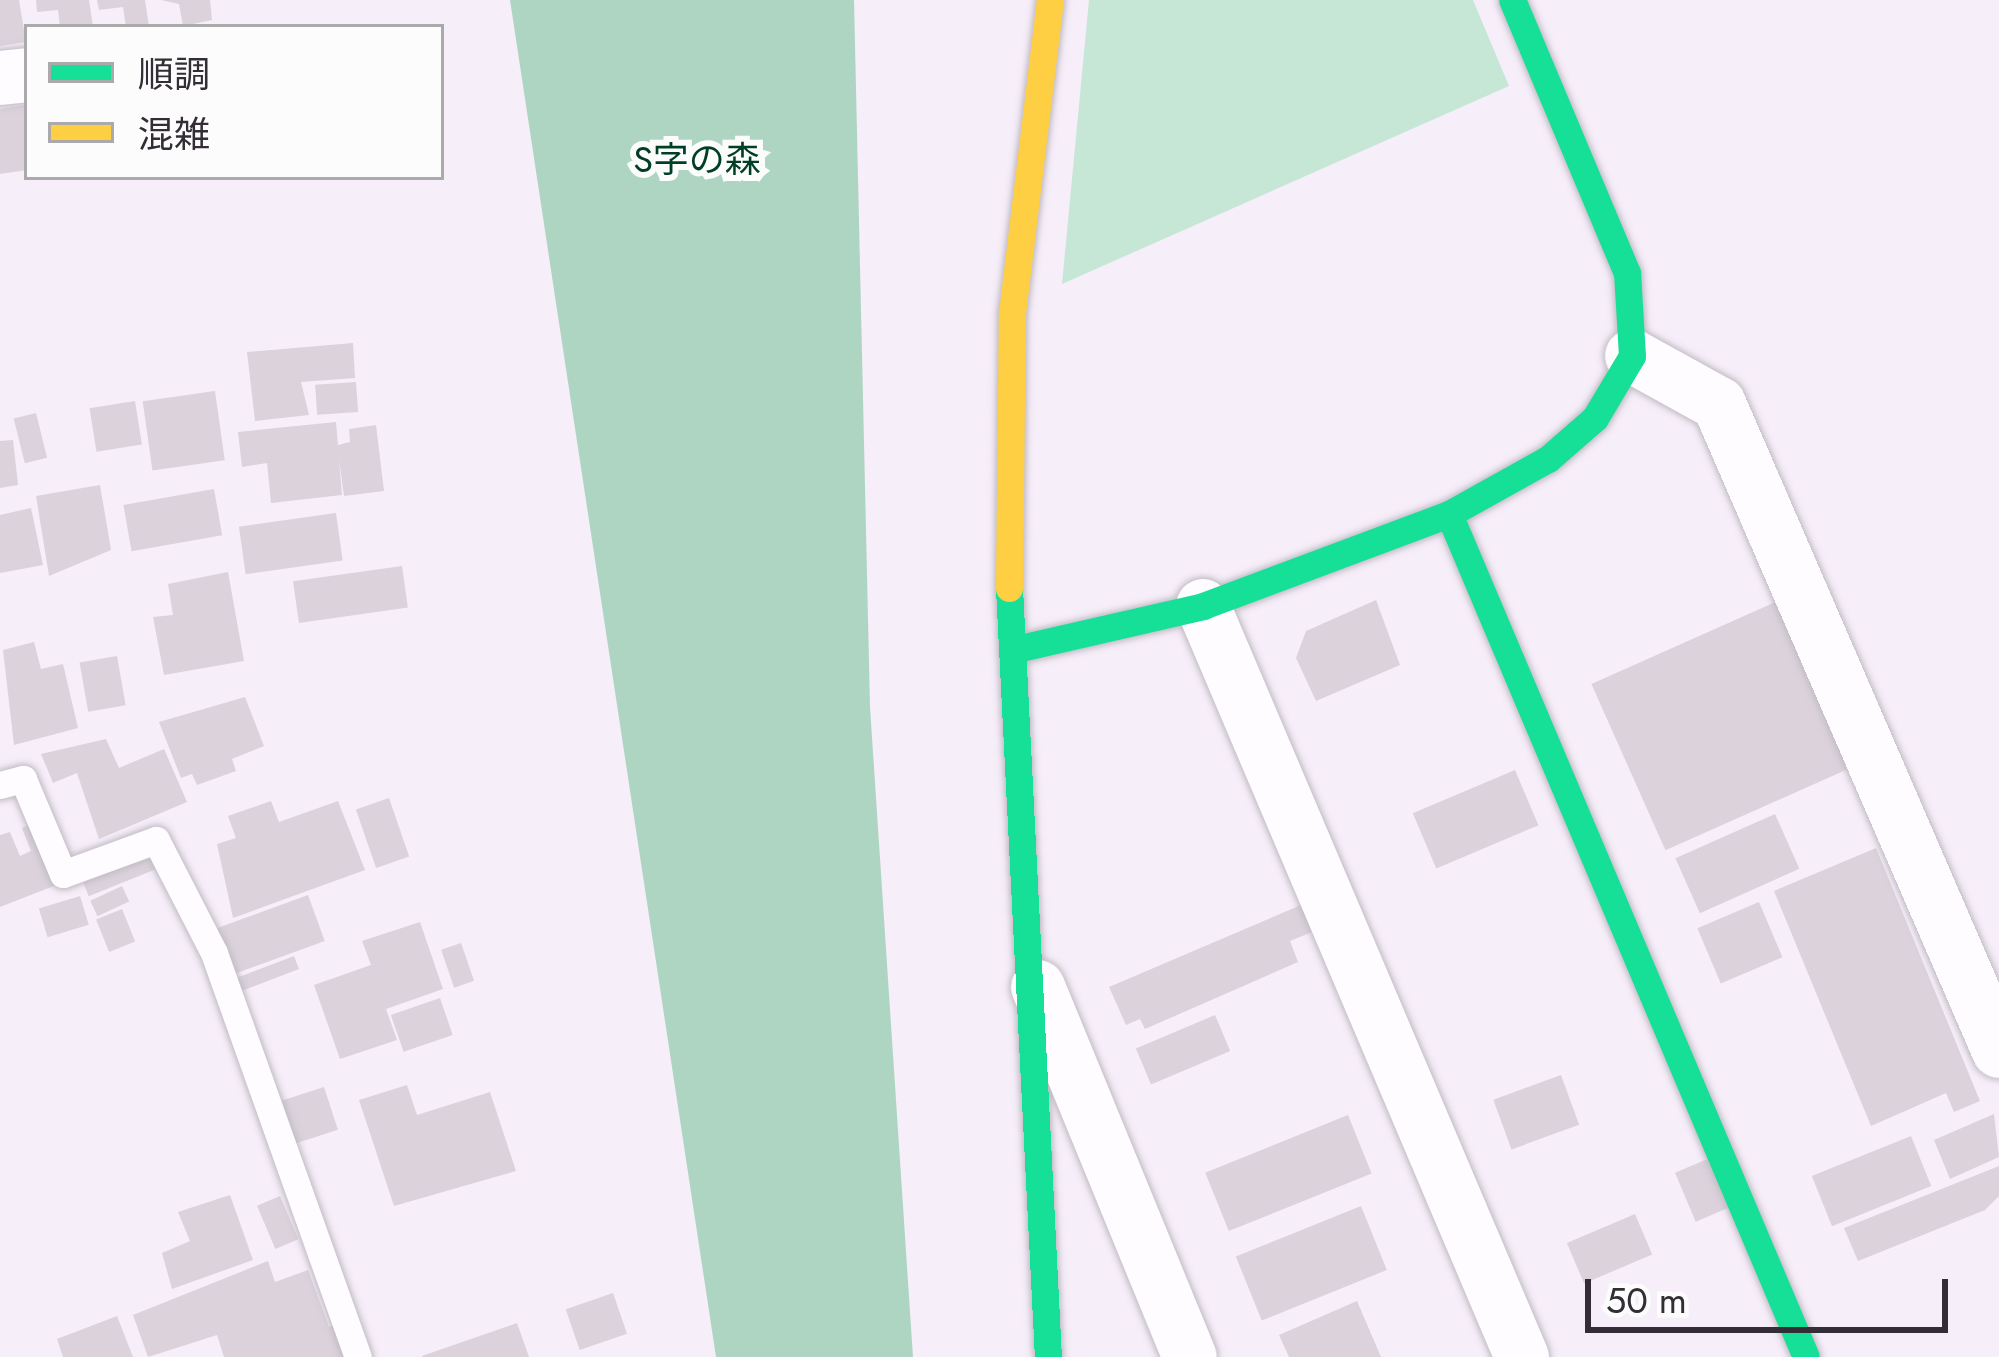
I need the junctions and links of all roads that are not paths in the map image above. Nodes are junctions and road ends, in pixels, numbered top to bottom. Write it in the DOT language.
graph roads {
  1 [pos="1050,0"];
  2 [pos="1512,0"];
  3 [pos="1632,356"];
  4 [pos="1450,514"];
  5 [pos="1203,606"];
  6 [pos="1016,649"];
  7 [pos="0,785"];
  8 [pos="1033,976"];
  9 [pos="1999,1051"];
  10 [pos="358,1357"];
  11 [pos="1048,1357"];
  12 [pos="1190,1357"];
  13 [pos="1522,1357"];
  14 [pos="1806,1357"];
  1 -- 6 [label="street"];
  2 -- 3 [label="street"];
  3 -- 4 [label="street"];
  3 -- 9 [label="street"];
  4 -- 5 [label="street"];
  4 -- 14 [label="street"];
  5 -- 6 [label="street"];
  5 -- 13 [label="street"];
  6 -- 8 [label="street"];
  7 -- 10 [label="lane"];
  8 -- 11 [label="street"];
  8 -- 12 [label="street"];
}
